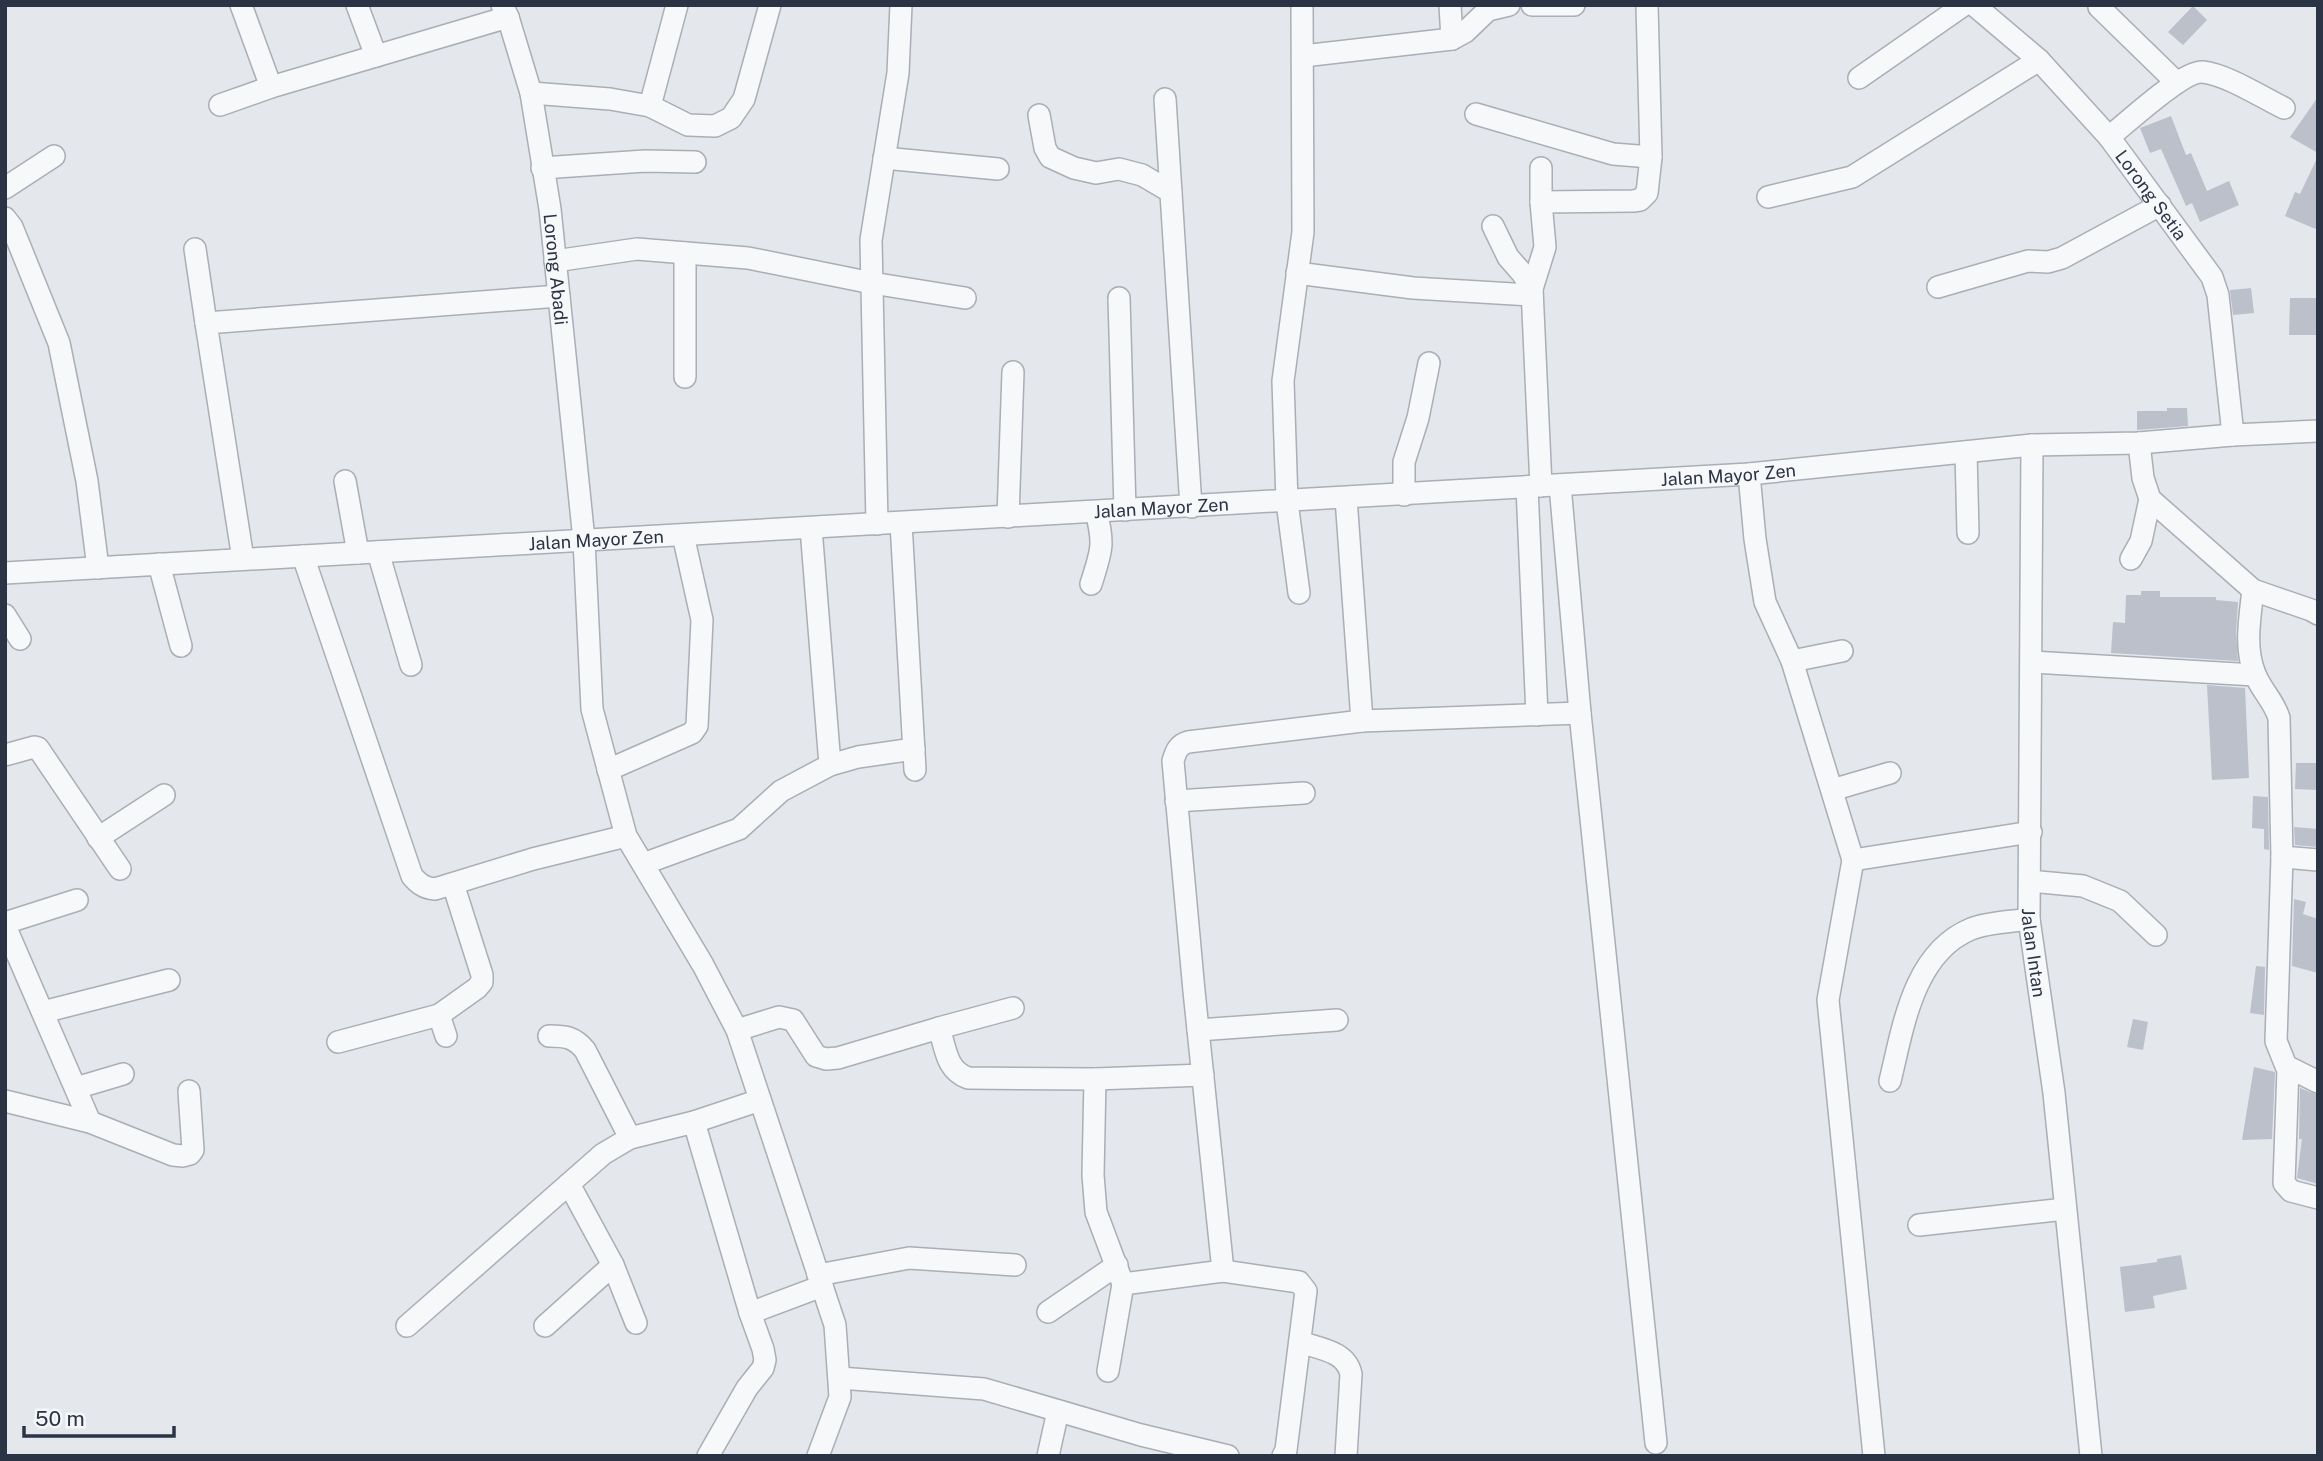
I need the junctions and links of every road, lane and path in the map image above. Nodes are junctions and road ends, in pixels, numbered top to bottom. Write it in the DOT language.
graph roads {
  1 [pos="241,5"];
  2 [pos="357,5"];
  3 [pos="677,5"];
  4 [pos="770,5"];
  5 [pos="901,5"];
  6 [pos="1302,5"];
  7 [pos="1450,5"];
  8 [pos="1509,5"];
  9 [pos="1532,5"];
  10 [pos="1569,5"];
  11 [pos="1574,5"];
  12 [pos="1647,5"];
  13 [pos="1964,5"];
  14 [pos="1975,5"];
  15 [pos="2099,7"];
  16 [pos="508,9"];
  17 [pos="1452,39"];
  18 [pos="376,56"];
  19 [pos="1303,56"];
  20 [pos="2039,60"];
  21 [pos="1859,78"];
  22 [pos="2176,82"];
  23 [pos="271,87"];
  24 [pos="531,93"];
  25 [pos="1165,99"];
  26 [pos="220,106"];
  27 [pos="650,106"];
  28 [pos="2284,108"];
  29 [pos="1476,114"];
  30 [pos="1039,115"];
  31 [pos="2109,137"];
  32 [pos="54,156"];
  33 [pos="1651,156"];
  34 [pos="884,158"];
  35 [pos="695,162"];
  36 [pos="1541,168"];
  37 [pos="542,169"];
  38 [pos="998,169"];
  39 [pos="5,188"];
  40 [pos="1171,192"];
  41 [pos="1768,197"];
  42 [pos="1541,202"];
  43 [pos="2160,205"];
  44 [pos="5,218"];
  45 [pos="1493,226"];
  46 [pos="195,249"];
  47 [pos="685,253"];
  48 [pos="555,261"];
  49 [pos="1297,273"];
  50 [pos="872,283"];
  51 [pos="1938,288"];
  52 [pos="1532,292"];
  53 [pos="559,296"];
  54 [pos="965,298"];
  55 [pos="1119,298"];
  56 [pos="206,323"];
  57 [pos="1429,363"];
  58 [pos="1013,372"];
  59 [pos="685,377"];
  60 [pos="2318,431"];
  61 [pos="2234,435"];
  62 [pos="2139,443"];
  63 [pos="2032,445"];
  64 [pos="1966,452"];
  65 [pos="1749,474"];
  66 [pos="345,481"];
  67 [pos="1543,486"];
  68 [pos="1404,495"];
  69 [pos="1346,498"];
  70 [pos="2150,499"];
  71 [pos="1287,502"];
  72 [pos="1191,507"];
  73 [pos="1125,510"];
  74 [pos="1096,512"];
  75 [pos="1008,517"];
  76 [pos="901,523"];
  77 [pos="877,524"];
  78 [pos="811,528"];
  79 [pos="1968,533"];
  80 [pos="683,535"];
  81 [pos="584,540"];
  82 [pos="368,553"];
  83 [pos="303,556"];
  84 [pos="243,559"];
  85 [pos="2132,559"];
  86 [pos="159,564"];
  87 [pos="98,568"];
  88 [pos="5,573"];
  89 [pos="1091,584"];
  90 [pos="2253,590"];
  91 [pos="1299,593"];
  92 [pos="2318,614"];
  93 [pos="5,615"];
  94 [pos="20,639"];
  95 [pos="181,646"];
  96 [pos="1842,651"];
  97 [pos="1793,661"];
  98 [pos="2032,662"];
  99 [pos="411,666"];
  100 [pos="2255,675"];
  101 [pos="1580,713"];
  102 [pos="1537,715"];
  103 [pos="1362,722"];
  104 [pos="5,755"];
  105 [pos="830,765"];
  106 [pos="608,770"];
  107 [pos="1891,773"];
  108 [pos="1832,790"];
  109 [pos="1304,793"];
  110 [pos="164,795"];
  111 [pos="1176,801"];
  112 [pos="2031,832"];
  113 [pos="626,836"];
  114 [pos="98,838"];
  115 [pos="2282,857"];
  116 [pos="1853,860"];
  117 [pos="2318,860"];
  118 [pos="643,864"];
  119 [pos="120,869"];
  120 [pos="2030,881"];
  121 [pos="453,884"];
  122 [pos="77,900"];
  123 [pos="2029,919"];
  124 [pos="5,925"];
  125 [pos="2156,935"];
  126 [pos="169,980"];
  127 [pos="1013,1008"];
  128 [pos="43,1012"];
  129 [pos="439,1015"];
  130 [pos="1337,1020"];
  131 [pos="939,1028"];
  132 [pos="737,1030"];
  133 [pos="1198,1030"];
  134 [pos="446,1036"];
  135 [pos="549,1036"];
  136 [pos="338,1042"];
  137 [pos="2288,1068"];
  138 [pos="123,1074"];
  139 [pos="1203,1075"];
  140 [pos="1095,1079"];
  141 [pos="1891,1081"];
  142 [pos="2318,1082"];
  143 [pos="76,1088"];
  144 [pos="189,1091"];
  145 [pos="760,1100"];
  146 [pos="5,1101"];
  147 [pos="90,1122"];
  148 [pos="694,1122"];
  149 [pos="630,1138"];
  150 [pos="569,1184"];
  151 [pos="2318,1198"];
  152 [pos="2066,1209"];
  153 [pos="1919,1225"];
  154 [pos="613,1265"];
  155 [pos="1015,1265"];
  156 [pos="1223,1271"];
  157 [pos="1120,1275"];
  158 [pos="820,1280"];
  159 [pos="1048,1312"];
  160 [pos="750,1313"];
  161 [pos="636,1323"];
  162 [pos="407,1326"];
  163 [pos="545,1326"];
  164 [pos="1300,1342"];
  165 [pos="1108,1371"];
  166 [pos="840,1378"];
  167 [pos="1058,1411"];
  168 [pos="1656,1443"];
  169 [pos="1139,1446"];
  170 [pos="823,1454"];
  171 [pos="708,1456"];
  172 [pos="1048,1456"];
  173 [pos="1228,1456"];
  174 [pos="1283,1456"];
  175 [pos="1346,1456"];
  176 [pos="1874,1456"];
  177 [pos="2091,1456"];
  1 -- 23 [label="street"];
  2 -- 18 [label="street"];
  3 -- 27 [label="street"];
  4 -- 27 [label="street"];
  5 -- 34 [label="street"];
  6 -- 19 [label="street"];
  7 -- 17 [label="street"];
  8 -- 17 [label="street"];
  9 -- 10 [label="street"];
  10 -- 11 [label="street"];
  12 -- 33 [label="street"];
  13 -- 21 [label="street"];
  14 -- 20 [label="street, Lorong Setia"];
  15 -- 22 [label="street"];
  16 -- 18 [label="street"];
  16 -- 24 [label="street, Lorong Abadi"];
  17 -- 19 [label="street"];
  18 -- 23 [label="street"];
  19 -- 49 [label="street"];
  20 -- 31 [label="street, Lorong Setia"];
  20 -- 41 [label="street"];
  22 -- 28 [label="street"];
  22 -- 31 [label="street"];
  23 -- 26 [label="street"];
  24 -- 27 [label="street"];
  24 -- 37 [label="street, Lorong Abadi"];
  25 -- 40 [label="street"];
  29 -- 33 [label="street"];
  30 -- 40 [label="street"];
  31 -- 43 [label="street, Lorong Setia"];
  32 -- 39 [label="street"];
  33 -- 42 [label="street"];
  34 -- 38 [label="street"];
  34 -- 50 [label="street"];
  35 -- 37 [label="street"];
  36 -- 42 [label="street"];
  37 -- 48 [label="street, Lorong Abadi"];
  40 -- 72 [label="street"];
  42 -- 52 [label="street"];
  43 -- 51 [label="street"];
  43 -- 61 [label="street, Lorong Setia"];
  44 -- 87 [label="street"];
  45 -- 52 [label="street"];
  46 -- 56 [label="street"];
  47 -- 48 [label="street"];
  47 -- 50 [label="street"];
  47 -- 59 [label="street"];
  48 -- 53 [label="street, Lorong Abadi"];
  49 -- 52 [label="street"];
  49 -- 71 [label="street"];
  50 -- 54 [label="street"];
  50 -- 77 [label="street"];
  52 -- 67 [label="street"];
  53 -- 56 [label="street"];
  53 -- 81 [label="street, Lorong Abadi"];
  55 -- 73 [label="street"];
  56 -- 84 [label="street"];
  57 -- 68 [label="street"];
  58 -- 75 [label="street"];
  60 -- 61 [label="street, Jalan Mayor Zen"];
  61 -- 62 [label="street, Jalan Mayor Zen"];
  62 -- 63 [label="street, Jalan Mayor Zen"];
  62 -- 70 [label="street"];
  63 -- 64 [label="street, Jalan Mayor Zen"];
  63 -- 98 [label="street, Jalan Intan"];
  64 -- 65 [label="street, Jalan Mayor Zen"];
  64 -- 79 [label="street"];
  65 -- 67 [label="street, Jalan Mayor Zen"];
  65 -- 97 [label="street"];
  66 -- 82 [label="street"];
  67 -- 68 [label="street, Jalan Mayor Zen"];
  67 -- 101 [label="street"];
  67 -- 102 [label="street"];
  68 -- 69 [label="street, Jalan Mayor Zen"];
  69 -- 71 [label="street, Jalan Mayor Zen"];
  69 -- 103 [label="street"];
  70 -- 85 [label="street"];
  70 -- 90 [label="street"];
  71 -- 72 [label="street, Jalan Mayor Zen"];
  71 -- 91 [label="street"];
  72 -- 73 [label="street, Jalan Mayor Zen"];
  73 -- 74 [label="street, Jalan Mayor Zen"];
  74 -- 75 [label="street, Jalan Mayor Zen"];
  74 -- 89 [label="street"];
  75 -- 76 [label="street, Jalan Mayor Zen"];
  76 -- 77 [label="street, Jalan Mayor Zen"];
  76 -- 105 [label="street"];
  77 -- 78 [label="street, Jalan Mayor Zen"];
  78 -- 80 [label="street, Jalan Mayor Zen"];
  78 -- 105 [label="street"];
  80 -- 81 [label="street, Jalan Mayor Zen"];
  80 -- 106 [label="street"];
  81 -- 82 [label="street, Jalan Mayor Zen"];
  81 -- 106 [label="street, Lorong Abadi"];
  82 -- 83 [label="street, Jalan Mayor Zen"];
  82 -- 99 [label="street"];
  83 -- 84 [label="street, Jalan Mayor Zen"];
  83 -- 121 [label="street"];
  84 -- 86 [label="street, Jalan Mayor Zen"];
  86 -- 87 [label="street, Jalan Mayor Zen"];
  86 -- 95 [label="street"];
  87 -- 88 [label="street, Jalan Mayor Zen"];
  90 -- 92 [label="street"];
  90 -- 100 [label="street"];
  93 -- 94 [label="street"];
  96 -- 97 [label="street"];
  97 -- 108 [label="street"];
  98 -- 100 [label="street"];
  98 -- 112 [label="street, Jalan Intan"];
  100 -- 115 [label="street"];
  101 -- 102 [label="street"];
  101 -- 168 [label="street"];
  102 -- 103 [label="street"];
  103 -- 111 [label="street"];
  104 -- 114 [label="street"];
  105 -- 118 [label="street"];
  106 -- 113 [label="street, Lorong Abadi"];
  107 -- 108 [label="street"];
  108 -- 116 [label="street"];
  109 -- 111 [label="street"];
  110 -- 114 [label="street"];
  111 -- 133 [label="street"];
  112 -- 116 [label="street"];
  112 -- 120 [label="street, Jalan Intan"];
  113 -- 118 [label="street, Lorong Abadi"];
  113 -- 121 [label="street"];
  114 -- 119 [label="street"];
  115 -- 117 [label="street"];
  115 -- 137 [label="street"];
  116 -- 176 [label="street"];
  118 -- 132 [label="street, Lorong Abadi"];
  120 -- 123 [label="street, Jalan Intan"];
  120 -- 125 [label="street"];
  121 -- 129 [label="street"];
  122 -- 124 [label="street"];
  123 -- 141 [label="street"];
  123 -- 152 [label="street, Jalan Intan"];
  124 -- 128 [label="street"];
  126 -- 128 [label="street"];
  127 -- 131 [label="street"];
  128 -- 143 [label="street"];
  129 -- 134 [label="street"];
  129 -- 136 [label="street"];
  130 -- 133 [label="street"];
  131 -- 132 [label="street"];
  131 -- 140 [label="street"];
  132 -- 145 [label="street, Lorong Abadi"];
  133 -- 139 [label="street"];
  135 -- 149 [label="street"];
  137 -- 142 [label="street"];
  137 -- 151 [label="street"];
  138 -- 143 [label="street"];
  139 -- 140 [label="street"];
  139 -- 156 [label="street"];
  140 -- 157 [label="street"];
  143 -- 147 [label="street"];
  144 -- 147 [label="street"];
  145 -- 148 [label="street"];
  145 -- 158 [label="street, Lorong Abadi"];
  146 -- 147 [label="street"];
  148 -- 149 [label="street"];
  148 -- 160 [label="street"];
  149 -- 150 [label="street"];
  150 -- 154 [label="street"];
  150 -- 162 [label="street"];
  152 -- 153 [label="street"];
  152 -- 177 [label="street, Jalan Intan"];
  154 -- 161 [label="street"];
  154 -- 163 [label="street"];
  155 -- 158 [label="street"];
  156 -- 157 [label="street"];
  156 -- 164 [label="street"];
  157 -- 159 [label="street"];
  157 -- 165 [label="street"];
  158 -- 160 [label="street"];
  158 -- 166 [label="street, Lorong Abadi"];
  160 -- 171 [label="street"];
  164 -- 174 [label="street"];
  164 -- 175 [label="street"];
  166 -- 167 [label="street"];
  166 -- 170 [label="street, Lorong Abadi"];
  167 -- 169 [label="street"];
  167 -- 172 [label="street"];
  169 -- 173 [label="street"];
}
